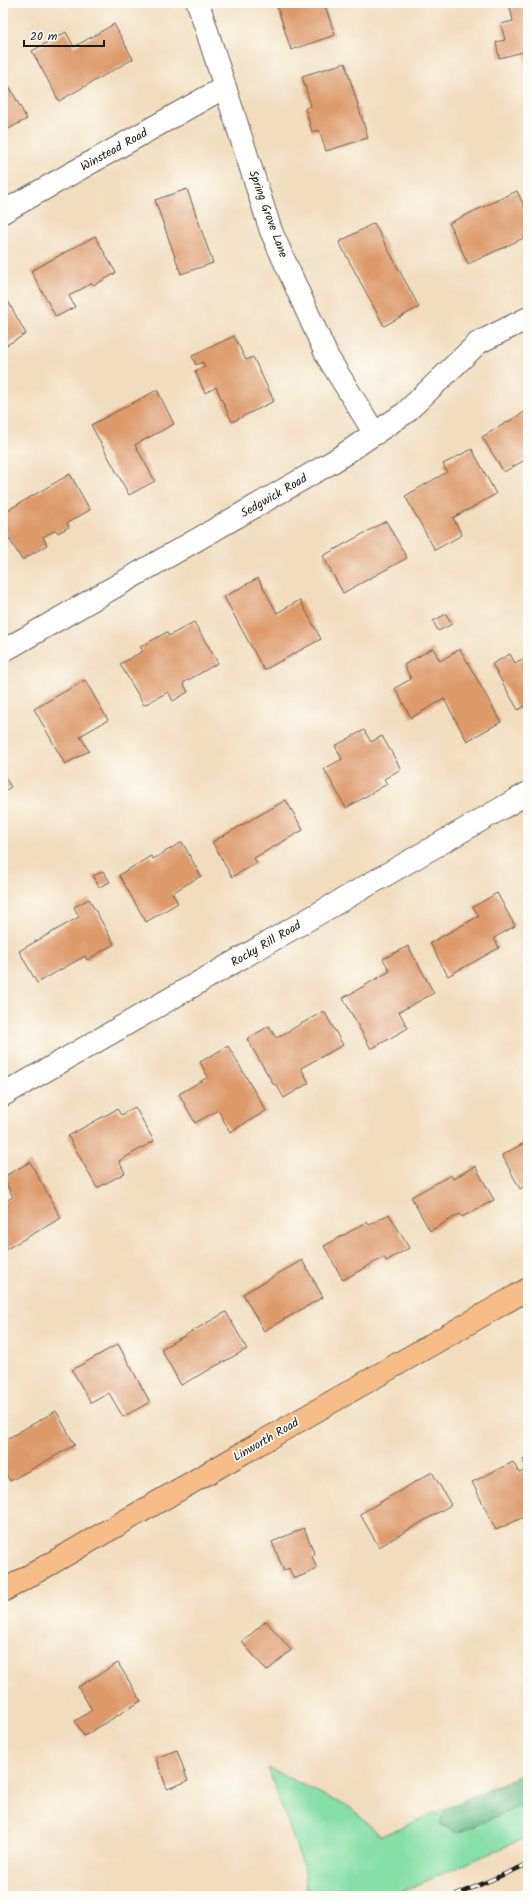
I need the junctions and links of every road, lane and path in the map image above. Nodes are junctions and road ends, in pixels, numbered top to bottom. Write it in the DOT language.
graph roads {
  1 [pos="198,3"];
  2 [pos="225,87"];
  3 [pos="3,212"];
  4 [pos="528,318"];
  5 [pos="375,434"];
  6 [pos="3,651"];
  7 [pos="528,793"];
  8 [pos="3,1095"];
  9 [pos="528,1289"];
  10 [pos="3,1591"];
  1 -- 2 [label="street, Spring Grove Lane"];
  2 -- 3 [label="street, Winstead Road"];
  2 -- 5 [label="street, Spring Grove Lane"];
  4 -- 5 [label="street, Sedgwick Road"];
  5 -- 6 [label="street, Sedgwick Road"];
  7 -- 8 [label="street, Rocky Rill Road"];
  9 -- 10 [label="main road, Linworth Road"];
}
